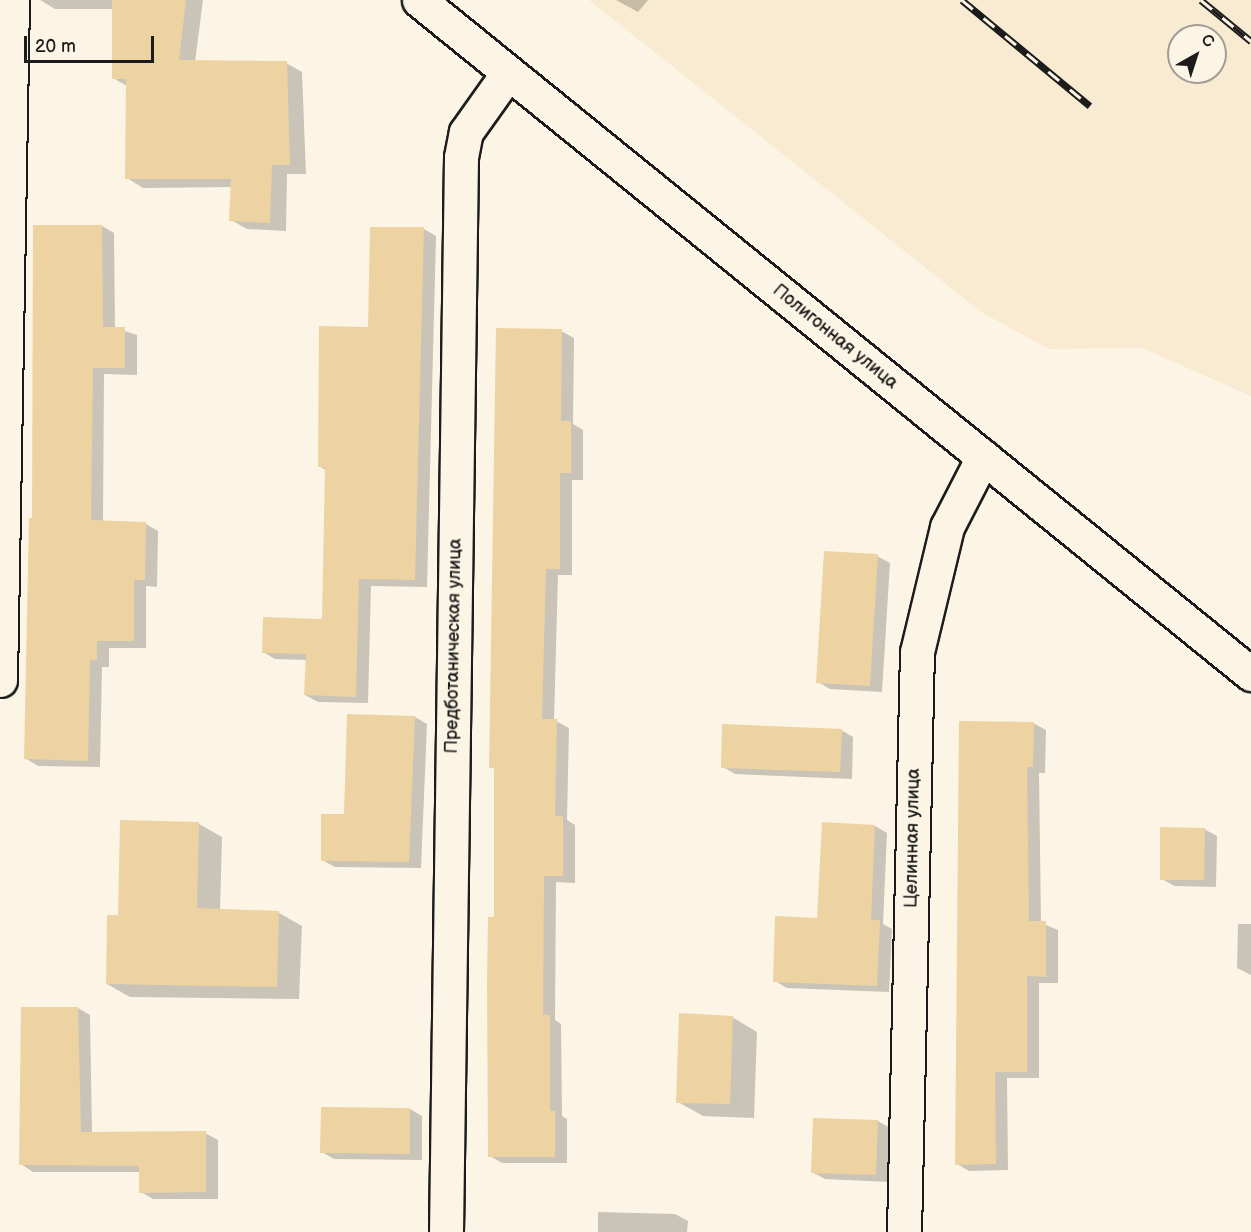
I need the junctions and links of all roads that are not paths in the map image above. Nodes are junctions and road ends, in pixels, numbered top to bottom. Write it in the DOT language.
graph roads {
  1 [pos="12,0"];
  2 [pos="419,0"];
  3 [pos="508,73"];
  4 [pos="983,457"];
  5 [pos="1251,674"];
  6 [pos="0,680"];
  7 [pos="446,1232"];
  8 [pos="904,1232"];
  1 -- 6 [label="street"];
  2 -- 3 [label="street, Полигонная улица"];
  3 -- 4 [label="street, Полигонная улица"];
  3 -- 7 [label="street, Предботаническая улица"];
  4 -- 5 [label="street, Полигонная улица"];
  4 -- 8 [label="street, Целинная улица"];
}
